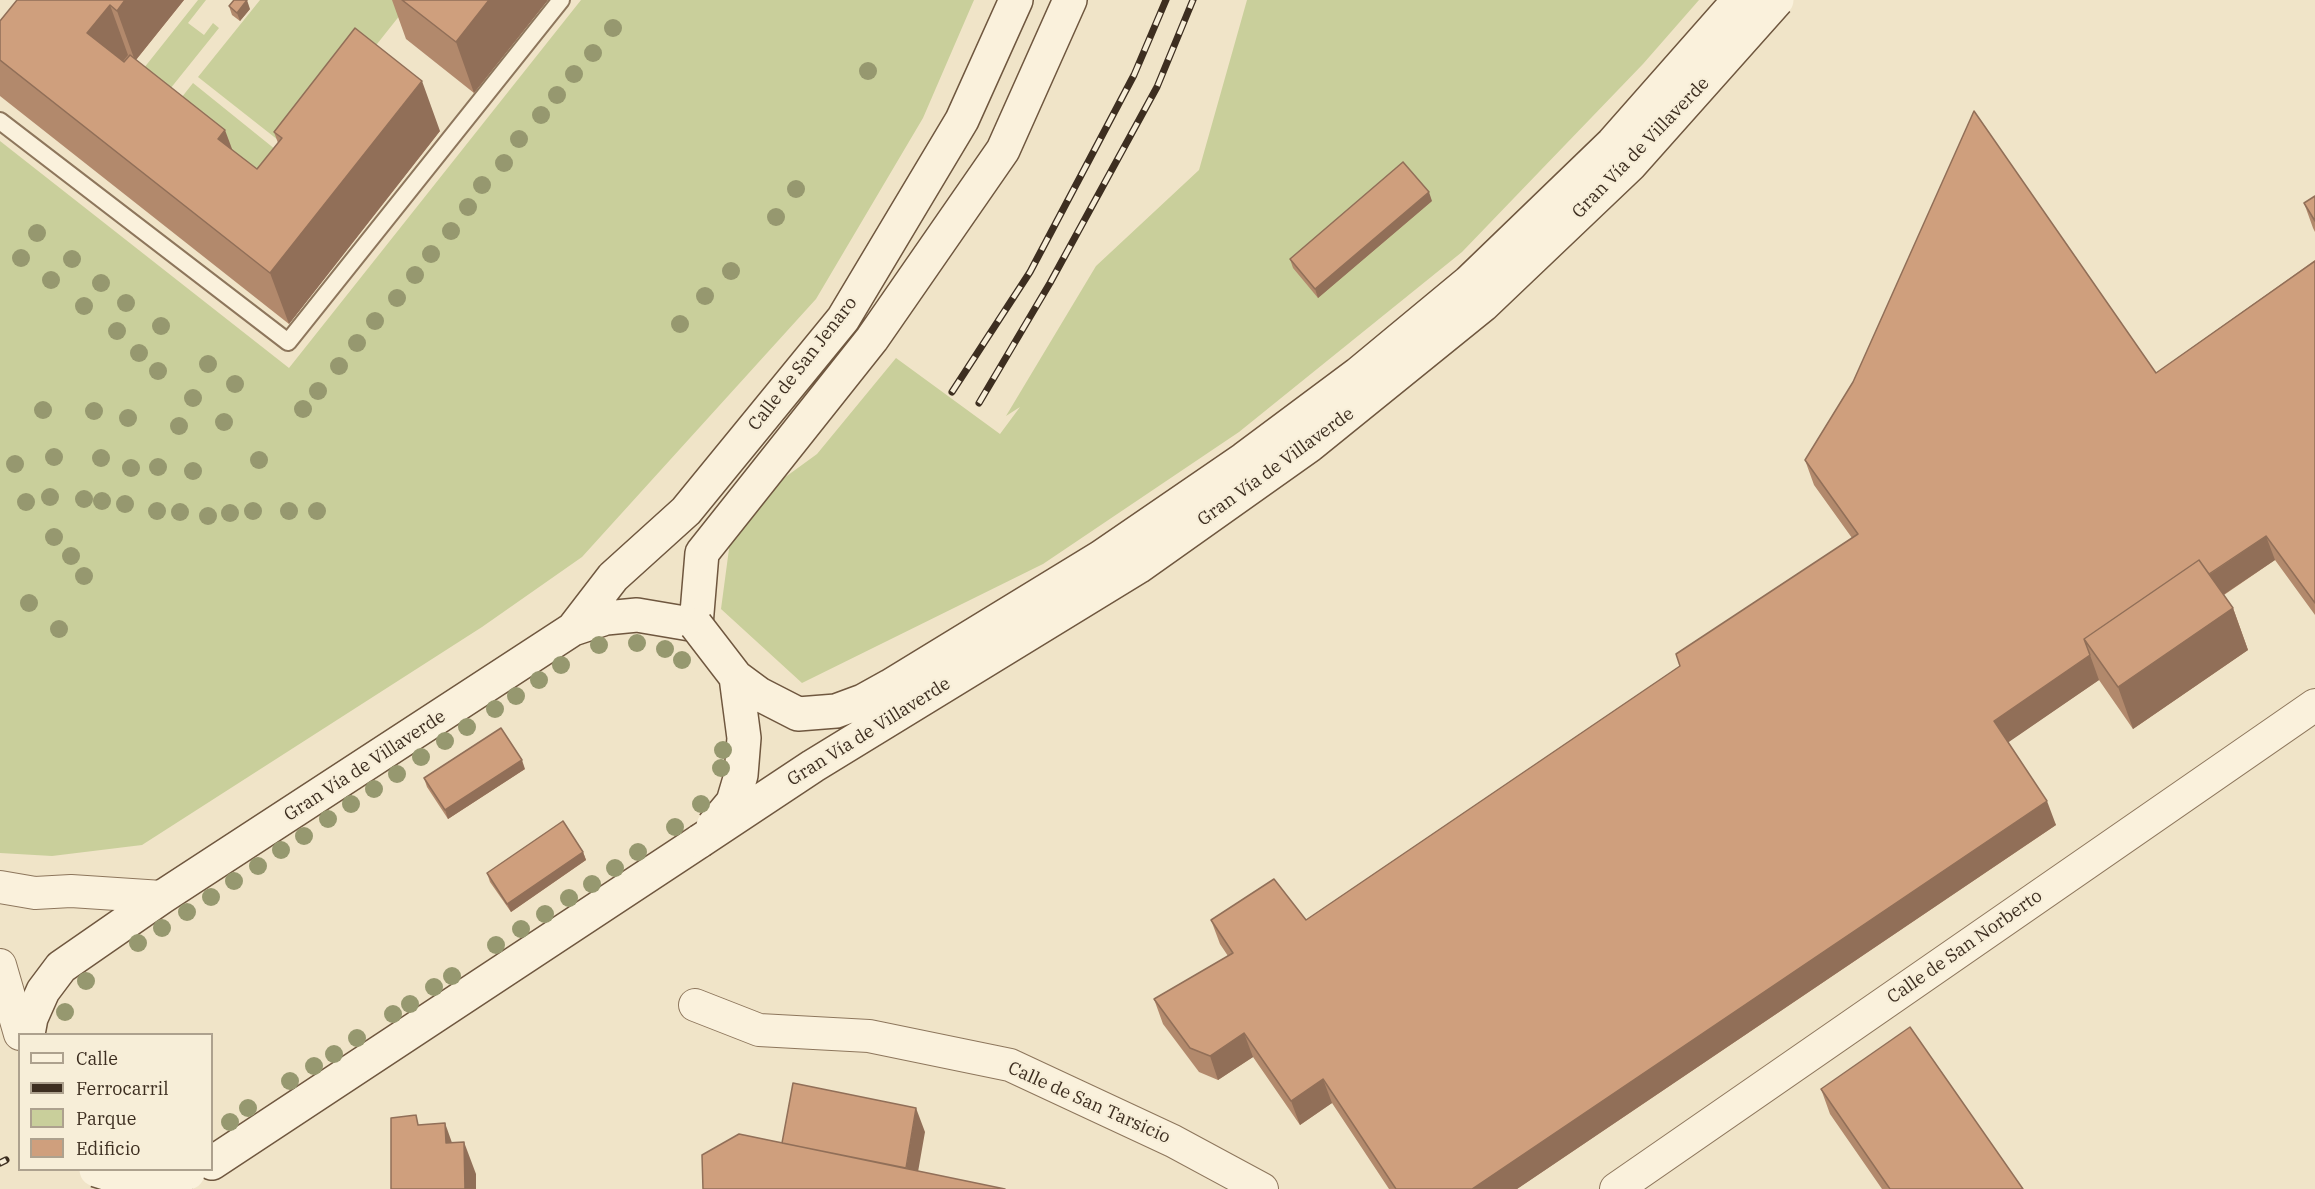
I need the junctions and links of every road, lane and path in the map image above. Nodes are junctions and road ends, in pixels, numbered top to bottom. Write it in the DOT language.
graph roads {
  1 [pos="561,0"];
  2 [pos="1016,0"];
  3 [pos="1070,0"];
  4 [pos="1739,0"];
  5 [pos="1777,0"];
  6 [pos="0,121"];
  7 [pos="696,625"];
  8 [pos="573,629"];
  9 [pos="736,677"];
  10 [pos="2315,705"];
  11 [pos="700,842"];
  12 [pos="0,887"];
  13 [pos="162,897"];
  14 [pos="0,964"];
  15 [pos="695,1005"];
  16 [pos="19,1033"];
  17 [pos="28,1033"];
  18 [pos="213,1163"];
  19 [pos="75,1171"];
  20 [pos="99,1171"];
  21 [pos="197,1174"];
  22 [pos="83,1189"];
  23 [pos="1262,1189"];
  24 [pos="1616,1189"];
  1 -- 6 [label="lane"];
  2 -- 8 [label="street, Calle de San Jenaro"];
  3 -- 7 [label="street"];
  4 -- 9 [label="street, Gran Vía de Villaverde, bridge"];
  5 -- 11 [label="street, Gran Vía de Villaverde, bridge"];
  7 -- 8 [label="street, Gran Vía de Villaverde"];
  7 -- 9 [label="street, Gran Vía de Villaverde, bridge"];
  8 -- 13 [label="street, Gran Vía de Villaverde"];
  9 -- 11 [label="street, Gran Vía de Villaverde, bridge"];
  10 -- 24 [label="street, Calle de San Norberto"];
  11 -- 18 [label="street, Gran Vía de Villaverde"];
  12 -- 13 [label="street"];
  13 -- 17 [label="street, Gran Vía de Villaverde"];
  14 -- 16 [label="street"];
  15 -- 23 [label="street, Calle de San Tarsicio"];
  19 -- 22 [label="street"];
  20 -- 21 [label="street, Gran Vía de Villaverde, bridge"];
}
